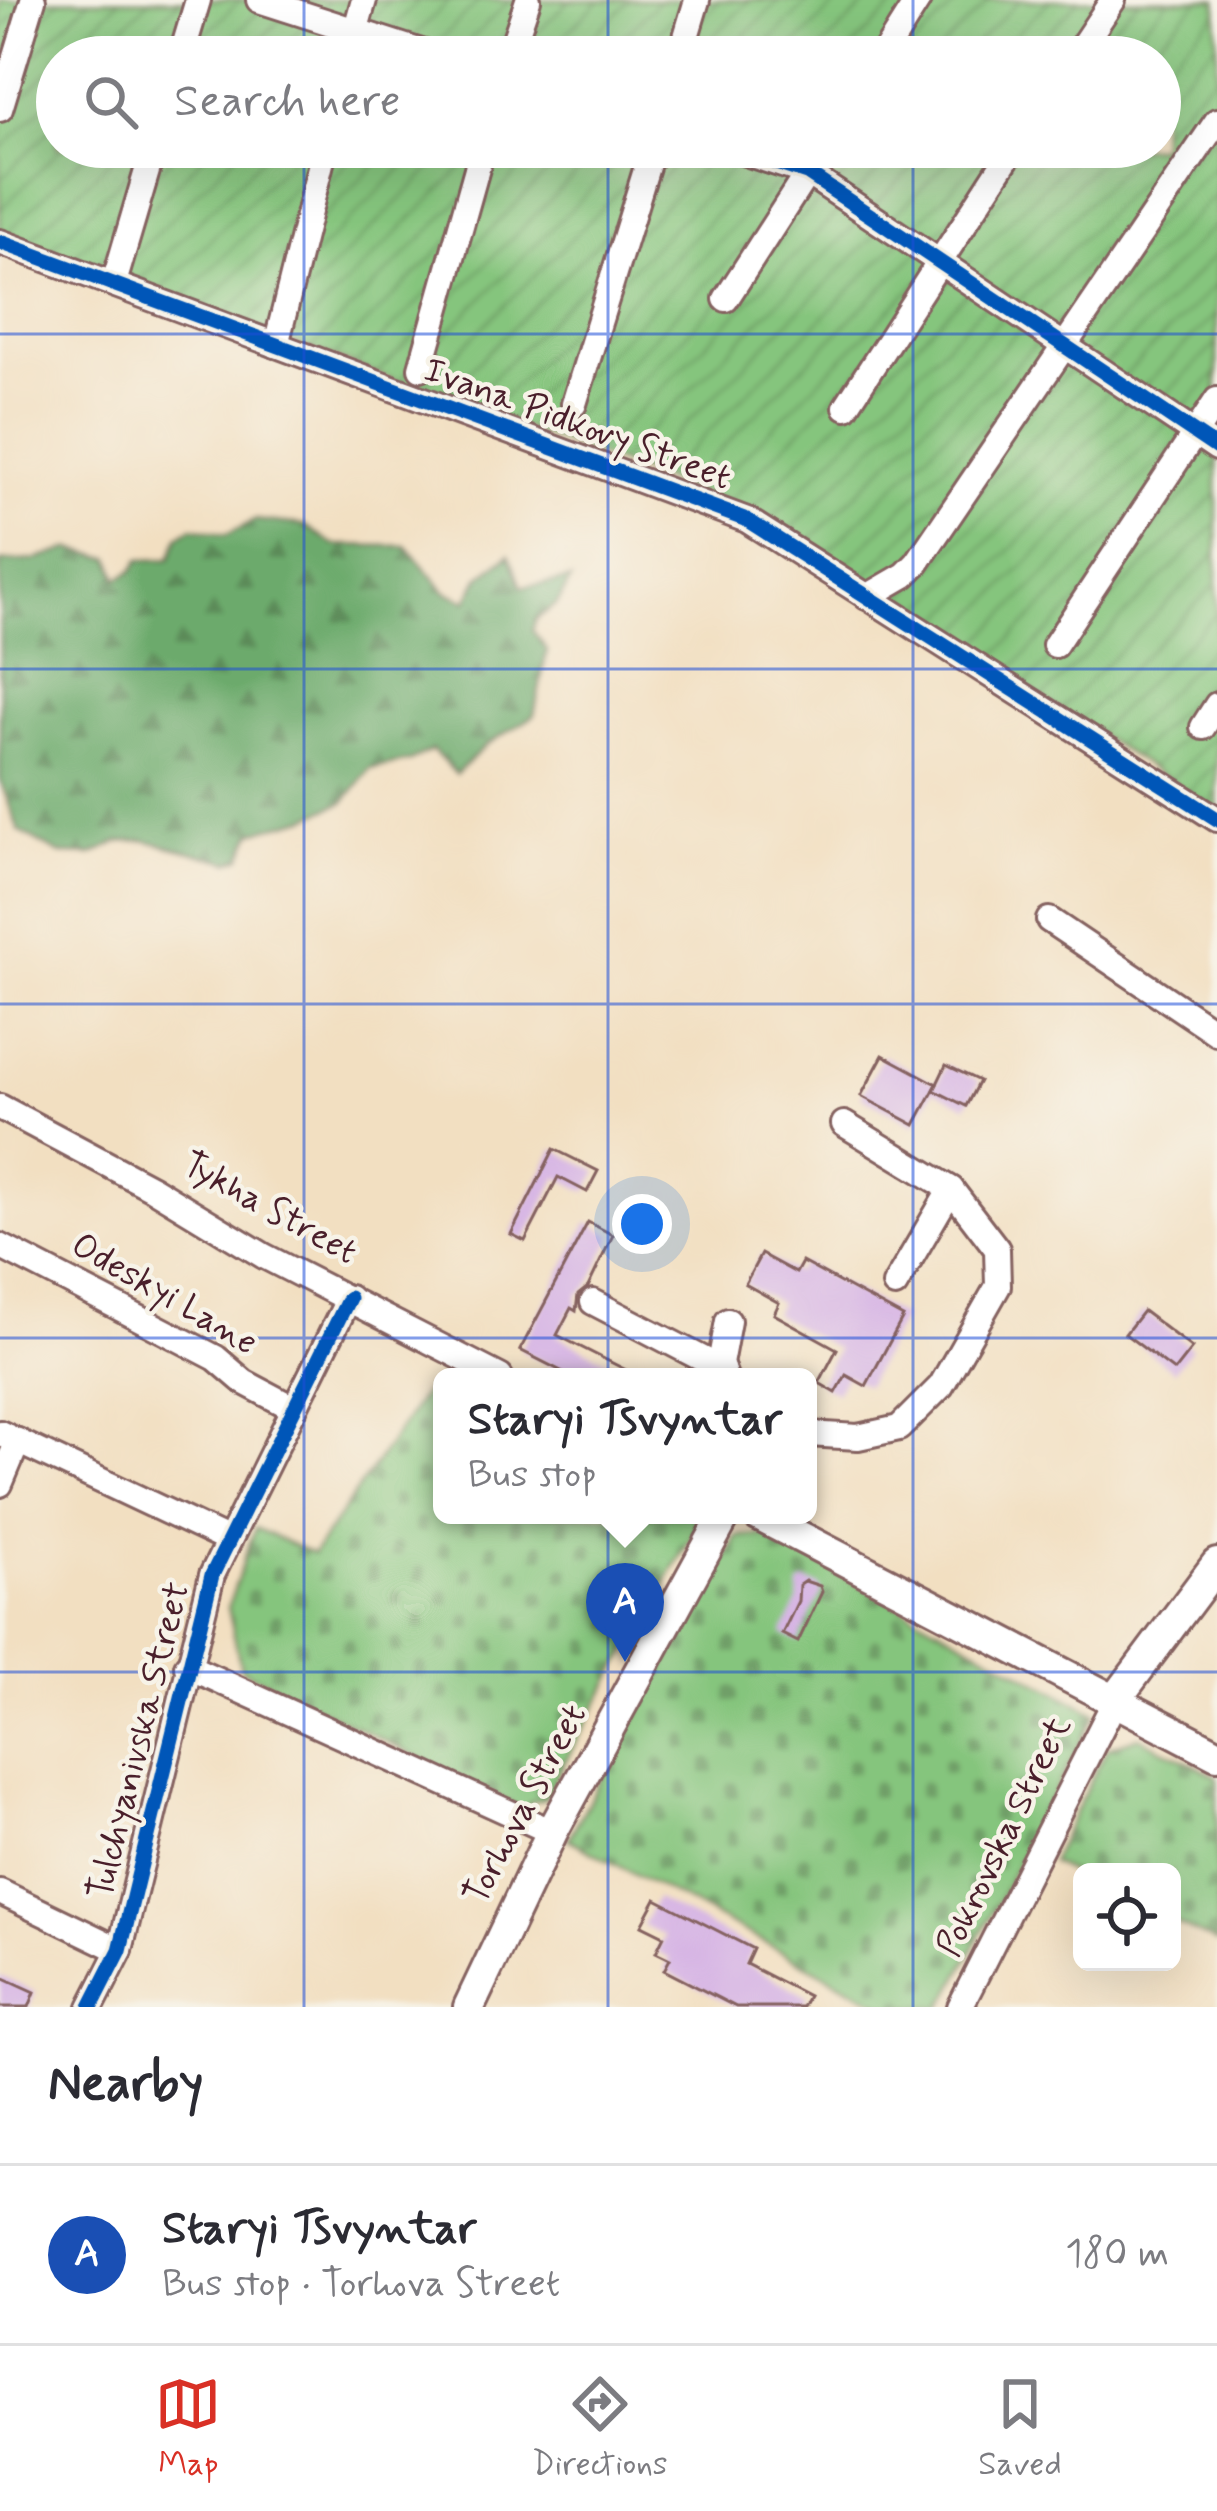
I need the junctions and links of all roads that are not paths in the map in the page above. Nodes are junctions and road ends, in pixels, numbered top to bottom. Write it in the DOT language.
graph roads {
  1 [pos="33,0"];
  2 [pos="198,0"];
  3 [pos="260,0"];
  4 [pos="364,0"];
  5 [pos="528,0"];
  6 [pos="697,0"];
  7 [pos="918,0"];
  8 [pos="1113,0"];
  9 [pos="355,30"];
  10 [pos="187,36"];
  11 [pos="353,36"];
  12 [pos="373,36"];
  13 [pos="516,36"];
  14 [pos="686,36"];
  15 [pos="895,36"];
  16 [pos="1089,36"];
  17 [pos="0,109"];
  18 [pos="1217,122"];
  19 [pos="148,168"];
  20 [pos="320,168"];
  21 [pos="477,168"];
  22 [pos="647,168"];
  23 [pos="792,168"];
  24 [pos="810,168"];
  25 [pos="1000,168"];
  26 [pos="807,173"];
  27 [pos="0,242"];
  28 [pos="939,259"];
  29 [pos="114,283"];
  30 [pos="726,299"];
  31 [pos="1063,343"];
  32 [pos="276,345"];
  33 [pos="421,368"];
  34 [pos="1217,400"];
  35 [pos="574,404"];
  36 [pos="845,407"];
  37 [pos="1194,434"];
  38 [pos="1217,448"];
  39 [pos="867,597"];
  40 [pos="1054,645"];
  41 [pos="1217,705"];
  42 [pos="1203,727"];
  43 [pos="1217,819"];
  44 [pos="1049,920"];
  45 [pos="1217,1033"];
  46 [pos="0,1107"];
  47 [pos="844,1124"];
  48 [pos="951,1189"];
  49 [pos="0,1246"];
  50 [pos="896,1285"];
  51 [pos="349,1298"];
  52 [pos="593,1302"];
  53 [pos="728,1321"];
  54 [pos="483,1368"];
  55 [pos="714,1368"];
  56 [pos="723,1368"];
  57 [pos="293,1408"];
  58 [pos="817,1435"];
  59 [pos="9,1437"];
  60 [pos="0,1484"];
  61 [pos="720,1524"];
  62 [pos="775,1524"];
  63 [pos="227,1540"];
  64 [pos="1213,1578"];
  65 [pos="187,1666"];
  66 [pos="1116,1700"];
  67 [pos="1217,1754"];
  68 [pos="551,1832"];
  69 [pos="0,1892"];
  70 [pos="120,1950"];
  71 [pos="91,2007"];
  72 [pos="469,2007"];
  73 [pos="960,2007"];
  1 -- 17 [label="street"];
  2 -- 10 [label="street"];
  3 -- 9 [label="street"];
  4 -- 9 [label="street"];
  5 -- 13 [label="street"];
  6 -- 14 [label="street"];
  7 -- 15 [label="street"];
  8 -- 16 [label="street"];
  9 -- 11 [label="street"];
  9 -- 12 [label="street"];
  18 -- 31 [label="street"];
  19 -- 29 [label="street"];
  20 -- 32 [label="street"];
  21 -- 33 [label="street"];
  22 -- 35 [label="street"];
  23 -- 26 [label="street"];
  24 -- 26 [label="street"];
  25 -- 28 [label="street"];
  26 -- 28 [label="street"];
  26 -- 30 [label="street"];
  27 -- 29 [label="street, Ivana Pidkovy Street"];
  28 -- 31 [label="street"];
  28 -- 36 [label="street"];
  29 -- 32 [label="street, Ivana Pidkovy Street"];
  31 -- 37 [label="street"];
  31 -- 39 [label="street"];
  32 -- 39 [label="street, Ivana Pidkovy Street"];
  34 -- 37 [label="street"];
  37 -- 38 [label="street"];
  37 -- 40 [label="street"];
  39 -- 43 [label="street, Ivana Pidkovy Street"];
  41 -- 42 [label="street"];
  44 -- 45 [label="street"];
  46 -- 51 [label="street, Tykha Street"];
  47 -- 48 [label="street"];
  48 -- 50 [label="street"];
  48 -- 58 [label="street"];
  49 -- 57 [label="street, Odeskyi Lane"];
  51 -- 54 [label="street, Tykha Street"];
  51 -- 57 [label="street, Tulchyanivska Street"];
  52 -- 55 [label="street"];
  53 -- 56 [label="street"];
  57 -- 63 [label="street, Tulchyanivska Street"];
  59 -- 60 [label="street"];
  59 -- 63 [label="street"];
  61 -- 68 [label="main road, Torhova Street"];
  62 -- 66 [label="main road"];
  63 -- 65 [label="street, Tulchyanivska Street"];
  64 -- 66 [label="main road"];
  65 -- 68 [label="street"];
  65 -- 70 [label="street, Tulchyanivska Street"];
  66 -- 67 [label="main road"];
  66 -- 73 [label="street, Pokrovska Street"];
  68 -- 72 [label="main road, Torhova Street"];
  69 -- 70 [label="street"];
  70 -- 71 [label="street, Tulchyanivska Street"];
}
